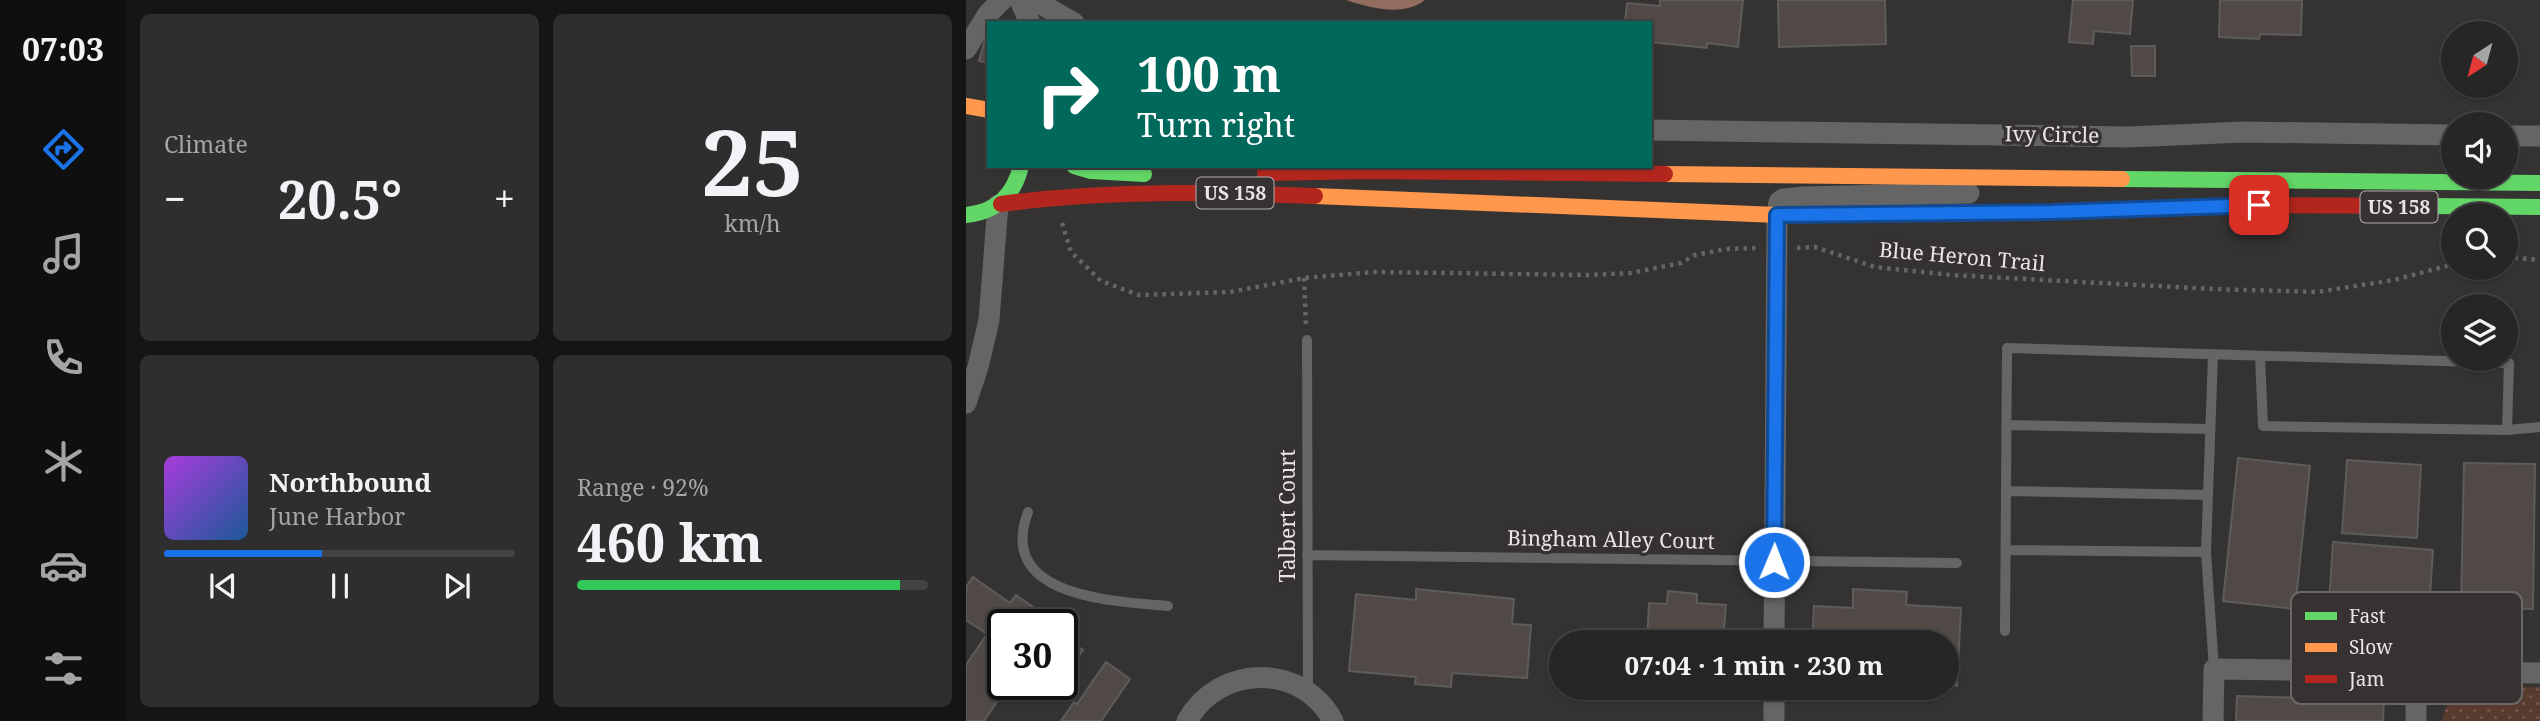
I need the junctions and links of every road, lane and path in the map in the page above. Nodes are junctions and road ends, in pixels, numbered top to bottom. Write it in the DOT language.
graph roads {
  1 [pos="1002,0"];
  2 [pos="1018,0"];
  3 [pos="1034,0"];
  4 [pos="1018,21"];
  5 [pos="1029,21"];
  6 [pos="1071,21"];
  7 [pos="966,49"];
  8 [pos="966,106"];
  9 [pos="987,110"];
  10 [pos="1652,130"];
  11 [pos="2441,135"];
  12 [pos="2518,136"];
  13 [pos="2540,136"];
  14 [pos="1021,168"];
  15 [pos="1083,168"];
  16 [pos="1164,174"];
  17 [pos="1244,174"];
  18 [pos="2022,178"];
  19 [pos="2540,183"];
  20 [pos="1062,196"];
  21 [pos="999,204"];
  22 [pos="2540,207"];
  23 [pos="966,215"];
  24 [pos="1777,215"];
  25 [pos="1777,248"];
  26 [pos="2518,258"];
  27 [pos="2540,260"];
  28 [pos="2441,268"];
  29 [pos="1304,278"];
  30 [pos="1307,340"];
  31 [pos="2213,355"];
  32 [pos="2260,356"];
  33 [pos="966,402"];
  34 [pos="2007,425"];
  35 [pos="2540,427"];
  36 [pos="2210,429"];
  37 [pos="2507,430"];
  38 [pos="2006,491"];
  39 [pos="2208,495"];
  40 [pos="1028,512"];
  41 [pos="2006,550"];
  42 [pos="2207,552"];
  43 [pos="1307,555"];
  44 [pos="1774,562"];
  45 [pos="1956,563"];
  46 [pos="1168,606"];
  47 [pos="1774,630"];
  48 [pos="2005,631"];
  49 [pos="2214,669"];
  50 [pos="2291,670"];
  51 [pos="2522,673"];
  52 [pos="2540,673"];
  53 [pos="1308,692"];
  54 [pos="1774,700"];
  55 [pos="1187,721"];
  56 [pos="1333,721"];
  57 [pos="1774,721"];
  58 [pos="2213,721"];
  1 -- 7 [label="street"];
  2 -- 4 [label="street"];
  2 -- 5 [label="street"];
  3 -- 6 [label="street"];
  8 -- 9 [label="main road"];
  10 -- 11 [label="street, Ivy Circle"];
  12 -- 13 [label="street"];
  14 -- 21 [label="main road"];
  15 -- 16 [label="main road"];
  17 -- 18 [label="main road, US 158"];
  18 -- 19 [label="main road, US 158"];
  18 -- 24 [label="street"];
  20 -- 21 [label="main road, US 158"];
  20 -- 24 [label="main road, US 158"];
  20 -- 29 [label="path, Blue Heron Trail"];
  21 -- 23 [label="main road"];
  21 -- 33 [label="street"];
  22 -- 24 [label="main road, US 158"];
  24 -- 25 [label="street"];
  25 -- 28 [label="path, Blue Heron Trail"];
  25 -- 29 [label="path, Blue Heron Trail"];
  25 -- 44 [label="street"];
  26 -- 27 [label="path"];
  29 -- 30 [label="path"];
  30 -- 43 [label="lane, Talbert Court"];
  31 -- 32 [label="lane"];
  31 -- 34 [label="lane"];
  31 -- 36 [label="lane"];
  32 -- 37 [label="lane"];
  32 -- 37 [label="lane"];
  34 -- 36 [label="lane"];
  34 -- 38 [label="lane"];
  35 -- 37 [label="lane"];
  36 -- 39 [label="lane"];
  38 -- 39 [label="lane"];
  38 -- 41 [label="lane"];
  39 -- 42 [label="lane"];
  40 -- 46 [label="lane"];
  41 -- 42 [label="lane"];
  41 -- 48 [label="lane"];
  42 -- 49 [label="lane"];
  43 -- 44 [label="lane, Bingham Alley Court"];
  43 -- 53 [label="lane, Talbert Court"];
  44 -- 45 [label="lane, Bingham Alley Court"];
  44 -- 47 [label="street"];
  49 -- 50 [label="street"];
  49 -- 58 [label="street"];
  51 -- 52 [label="street"];
  53 -- 55 [label="street"];
  53 -- 56 [label="street"];
  54 -- 57 [label="street"];
}
